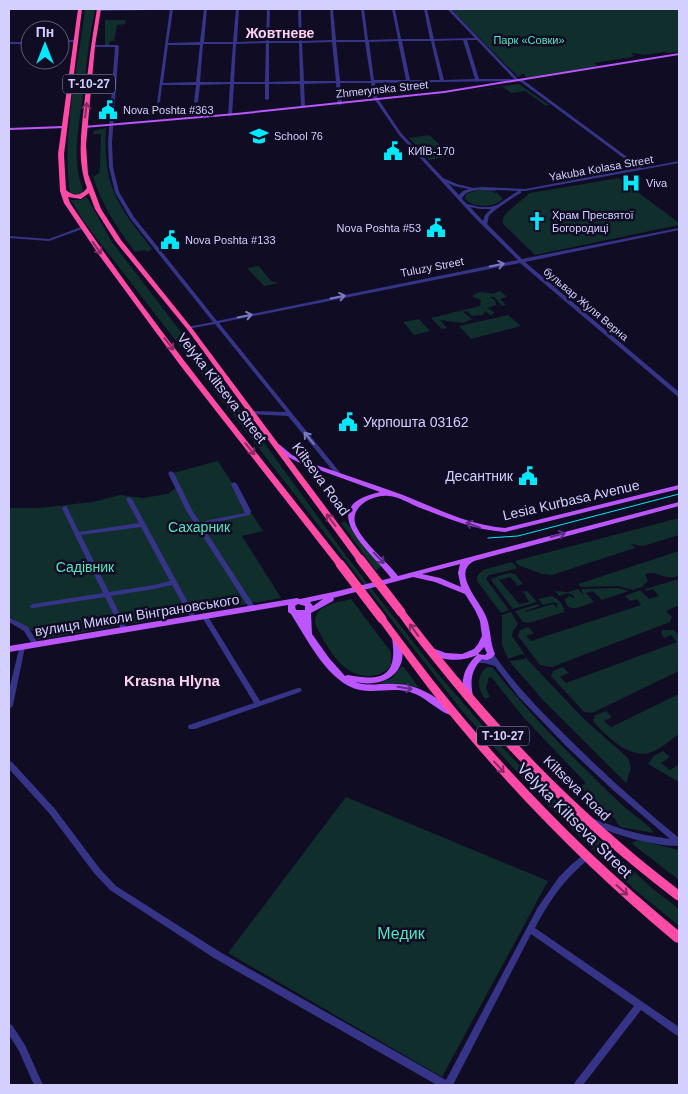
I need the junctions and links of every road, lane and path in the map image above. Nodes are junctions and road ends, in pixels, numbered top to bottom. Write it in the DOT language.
graph roads {
  1 [pos="80,9"];
  2 [pos="99,9"];
  3 [pos="150,9"];
  4 [pos="172,9"];
  5 [pos="205,9"];
  6 [pos="237,9"];
  7 [pos="268,9"];
  8 [pos="299,9"];
  9 [pos="331,9"];
  10 [pos="362,9"];
  11 [pos="393,9"];
  12 [pos="425,9"];
  13 [pos="449,9"];
  14 [pos="432,40"];
  15 [pos="465,40"];
  16 [pos="478,40"];
  17 [pos="70,41"];
  18 [pos="75,41"];
  19 [pos="367,41"];
  20 [pos="400,41"];
  21 [pos="301,42"];
  22 [pos="334,42"];
  23 [pos="235,43"];
  24 [pos="268,43"];
  25 [pos="167,44"];
  26 [pos="202,44"];
  27 [pos="93,46"];
  28 [pos="679,54"];
  29 [pos="408,80"];
  30 [pos="442,80"];
  31 [pos="477,80"];
  32 [pos="520,80"];
  33 [pos="338,81"];
  34 [pos="373,81"];
  35 [pos="268,82"];
  36 [pos="303,82"];
  37 [pos="198,83"];
  38 [pos="233,83"];
  39 [pos="161,84"];
  40 [pos="267,99"];
  41 [pos="377,100"];
  42 [pos="158,102"];
  43 [pos="196,102"];
  44 [pos="340,104"];
  45 [pos="303,108"];
  46 [pos="230,115"];
  47 [pos="111,125"];
  48 [pos="63,127"];
  49 [pos="84,127"];
  50 [pos="9,129"];
  51 [pos="679,162"];
  52 [pos="641,169"];
  53 [pos="440,177"];
  54 [pos="481,188"];
  55 [pos="89,189"];
  56 [pos="492,190"];
  57 [pos="525,190"];
  58 [pos="63,191"];
  59 [pos="462,201"];
  60 [pos="505,201"];
  61 [pos="497,206"];
  62 [pos="485,224"];
  63 [pos="83,228"];
  64 [pos="679,229"];
  65 [pos="9,237"];
  66 [pos="521,261"];
  67 [pos="215,322"];
  68 [pos="189,328"];
  69 [pos="679,395"];
  70 [pos="253,413"];
  71 [pos="289,414"];
  72 [pos="278,446"];
  73 [pos="171,473"];
  74 [pos="340,476"];
  75 [pos="234,484"];
  76 [pos="679,487"];
  77 [pos="392,494"];
  78 [pos="129,499"];
  79 [pos="679,504"];
  80 [pos="65,508"];
  81 [pos="142,524"];
  82 [pos="199,524"];
  83 [pos="77,534"];
  84 [pos="479,555"];
  85 [pos="421,572"];
  86 [pos="408,575"];
  87 [pos="396,578"];
  88 [pos="174,582"];
  89 [pos="466,590"];
  90 [pos="106,594"];
  91 [pos="338,594"];
  92 [pos="300,601"];
  93 [pos="34,606"];
  94 [pos="270,606"];
  95 [pos="253,609"];
  96 [pos="308,611"];
  97 [pos="293,612"];
  98 [pos="205,617"];
  99 [pos="9,618"];
  100 [pos="194,619"];
  101 [pos="485,629"];
  102 [pos="125,631"];
  103 [pos="309,633"];
  104 [pos="395,636"];
  105 [pos="36,645"];
  106 [pos="22,647"];
  107 [pos="428,648"];
  108 [pos="9,649"];
  109 [pos="490,653"];
  110 [pos="478,655"];
  111 [pos="496,664"];
  112 [pos="342,677"];
  113 [pos="298,690"];
  114 [pos="470,698"];
  115 [pos="258,703"];
  116 [pos="9,705"];
  117 [pos="456,716"];
  118 [pos="192,727"];
  119 [pos="9,764"];
  120 [pos="585,818"];
  121 [pos="679,842"];
  122 [pos="586,857"];
  123 [pos="679,896"];
  124 [pos="530,929"];
  125 [pos="679,938"];
  126 [pos="639,1006"];
  127 [pos="9,1028"];
  128 [pos="679,1032"];
  129 [pos="39,1085"];
  130 [pos="447,1085"];
  131 [pos="578,1085"];
  1 -- 18 [label="highway, Т-10-27"];
  2 -- 3 [label="street"];
  2 -- 27 [label="highway, Kiltseva Road / Т-10-27"];
  4 -- 25 [label="street"];
  5 -- 26 [label="street"];
  6 -- 23 [label="street"];
  7 -- 24 [label="street"];
  8 -- 21 [label="street"];
  9 -- 22 [label="street"];
  10 -- 19 [label="street"];
  11 -- 20 [label="street"];
  12 -- 14 [label="street"];
  13 -- 16 [label="street"];
  14 -- 15 [label="street"];
  14 -- 20 [label="street"];
  14 -- 30 [label="street"];
  15 -- 16 [label="street"];
  15 -- 31 [label="street"];
  16 -- 32 [label="street"];
  17 -- 18 [label="street"];
  18 -- 48 [label="highway, Т-10-27"];
  19 -- 20 [label="street"];
  19 -- 22 [label="street"];
  19 -- 34 [label="street"];
  20 -- 29 [label="street"];
  21 -- 22 [label="street"];
  21 -- 24 [label="street"];
  21 -- 36 [label="street"];
  22 -- 33 [label="street"];
  23 -- 24 [label="street"];
  23 -- 26 [label="street"];
  23 -- 38 [label="street"];
  24 -- 35 [label="street"];
  25 -- 26 [label="street"];
  25 -- 39 [label="street"];
  26 -- 37 [label="street"];
  27 -- 47 [label="street"];
  49 -- 27 [label="highway, Kiltseva Road / Т-10-27, one-way"];
  28 -- 32 [label="main road, Zhmerynska Street"];
  29 -- 30 [label="street"];
  29 -- 34 [label="street"];
  30 -- 31 [label="street"];
  31 -- 32 [label="street"];
  32 -- 41 [label="main road, Zhmerynska Street"];
  32 -- 52 [label="street"];
  33 -- 34 [label="street"];
  33 -- 36 [label="street"];
  33 -- 44 [label="street"];
  34 -- 41 [label="street"];
  35 -- 36 [label="street"];
  35 -- 38 [label="street"];
  35 -- 40 [label="street"];
  36 -- 45 [label="street"];
  37 -- 38 [label="street"];
  37 -- 39 [label="street"];
  37 -- 43 [label="street"];
  38 -- 46 [label="street"];
  39 -- 42 [label="street"];
  41 -- 44 [label="main road, Zhmerynska Street"];
  41 -- 53 [label="street, бульвар Жуля Верна"];
  44 -- 45 [label="main road, Zhmerynska Street"];
  45 -- 46 [label="main road, Zhmerynska Street"];
  46 -- 47 [label="main road, Zhmerynska Street"];
  47 -- 49 [label="main road, Zhmerynska Street"];
  47 -- 67 [label="street"];
  48 -- 50 [label="main road"];
  48 -- 58 [label="highway, Velyka Kiltseva Street / Т-10-27"];
  49 -- 55 [label="highway, Kiltseva Road / Т-10-27"];
  51 -- 52 [label="street, Yakuba Kolasa Street"];
  52 -- 57 [label="street, Yakuba Kolasa Street"];
  53 -- 54 [label="street, бульвар Жуля Верна"];
  53 -- 59 [label="street, бульвар Жуля Верна"];
  54 -- 56 [label="street, бульвар Жуля Верна"];
  54 -- 59 [label="street"];
  55 -- 58 [label="highway"];
  55 -- 68 [label="highway, Kiltseva Road / Т-10-27"];
  56 -- 57 [label="street, Yakuba Kolasa Street"];
  56 -- 60 [label="street"];
  57 -- 60 [label="street, Yakuba Kolasa Street"];
  58 -- 63 [label="highway, Velyka Kiltseva Street / Т-10-27"];
  59 -- 61 [label="street"];
  59 -- 62 [label="street, бульвар Жуля Верна"];
  60 -- 61 [label="street, Yakuba Kolasa Street"];
  61 -- 62 [label="street"];
  62 -- 66 [label="street, бульвар Жуля Верна"];
  63 -- 65 [label="street"];
  63 -- 104 [label="highway, Velyka Kiltseva Street / Т-10-27, one-way, bridge"];
  64 -- 66 [label="street, Tuluzy Street"];
  67 -- 66 [label="street, Tuluzy Street, one-way"];
  66 -- 69 [label="street, бульвар Жуля Верна"];
  67 -- 68 [label="street, Tuluzy Street"];
  67 -- 71 [label="street"];
  68 -- 70 [label="highway, Kiltseva Road / Т-10-27"];
  70 -- 71 [label="street"];
  70 -- 72 [label="highway, Kiltseva Road / Т-10-27"];
  74 -- 71 [label="street, one-way"];
  72 -- 74 [label="main road, Lesia Kurbasa Avenue"];
  107 -- 72 [label="highway, Kiltseva Road / Т-10-27, one-way, bridge"];
  73 -- 82 [label="street"];
  74 -- 77 [label="main road, Lesia Kurbasa Avenue"];
  75 -- 82 [label="street"];
  76 -- 77 [label="main road, Lesia Kurbasa Avenue, one-way"];
  77 -- 87 [label="main road, one-way"];
  78 -- 81 [label="street"];
  84 -- 79 [label="main road, Lesia Kurbasa Avenue, one-way"];
  80 -- 83 [label="street"];
  81 -- 83 [label="street"];
  81 -- 88 [label="street"];
  82 -- 95 [label="street"];
  83 -- 90 [label="street"];
  84 -- 85 [label="main road, Lesia Kurbasa Avenue"];
  84 -- 89 [label="main road"];
  85 -- 86 [label="main road, Lesia Kurbasa Avenue"];
  85 -- 89 [label="main road"];
  86 -- 87 [label="main road, Lesia Kurbasa Avenue"];
  86 -- 89 [label="main road"];
  87 -- 91 [label="main road, Lesia Kurbasa Avenue"];
  88 -- 90 [label="street"];
  88 -- 100 [label="street"];
  89 -- 101 [label="main road"];
  90 -- 93 [label="street"];
  90 -- 102 [label="street"];
  91 -- 92 [label="main road, вулиця Миколи Вінграновського"];
  91 -- 96 [label="main road"];
  92 -- 94 [label="main road, вулиця Миколи Вінграновського"];
  92 -- 96 [label="main road"];
  92 -- 97 [label="main road"];
  94 -- 95 [label="main road, вулиця Миколи Вінграновського"];
  94 -- 97 [label="main road"];
  95 -- 98 [label="main road, вулиця Миколи Вінграновського"];
  96 -- 97 [label="main road"];
  96 -- 103 [label="main road"];
  97 -- 103 [label="main road"];
  98 -- 100 [label="main road, вулиця Миколи Вінграновського"];
  98 -- 115 [label="street"];
  99 -- 105 [label="street"];
  100 -- 102 [label="main road, вулиця Миколи Вінграновського"];
  101 -- 109 [label="main road"];
  101 -- 110 [label="main road"];
  102 -- 105 [label="main road, вулиця Миколи Вінграновського"];
  103 -- 112 [label="main road"];
  104 -- 112 [label="main road"];
  104 -- 117 [label="highway, Т-10-27"];
  105 -- 106 [label="main road, вулиця Миколи Вінграновського"];
  106 -- 108 [label="main road, вулиця Миколи Вінграновського"];
  106 -- 116 [label="street"];
  107 -- 110 [label="main road"];
  107 -- 114 [label="highway, Kiltseva Road / Т-10-27"];
  109 -- 110 [label="main road"];
  109 -- 111 [label="street"];
  110 -- 111 [label="street"];
  110 -- 114 [label="main road"];
  111 -- 121 [label="street"];
  112 -- 117 [label="main road, one-way"];
  113 -- 115 [label="street"];
  114 -- 120 [label="highway, Kiltseva Road / Т-10-27"];
  115 -- 118 [label="street"];
  117 -- 122 [label="highway, Velyka Kiltseva Street / Т-10-27, one-way"];
  119 -- 130 [label="street"];
  120 -- 121 [label="street"];
  120 -- 123 [label="highway, Kiltseva Road / Т-10-27"];
  122 -- 124 [label="street"];
  122 -- 125 [label="highway, Velyka Kiltseva Street / Т-10-27, one-way"];
  124 -- 126 [label="street"];
  124 -- 130 [label="street"];
  126 -- 128 [label="street"];
  126 -- 131 [label="street"];
  127 -- 129 [label="street"];
}
